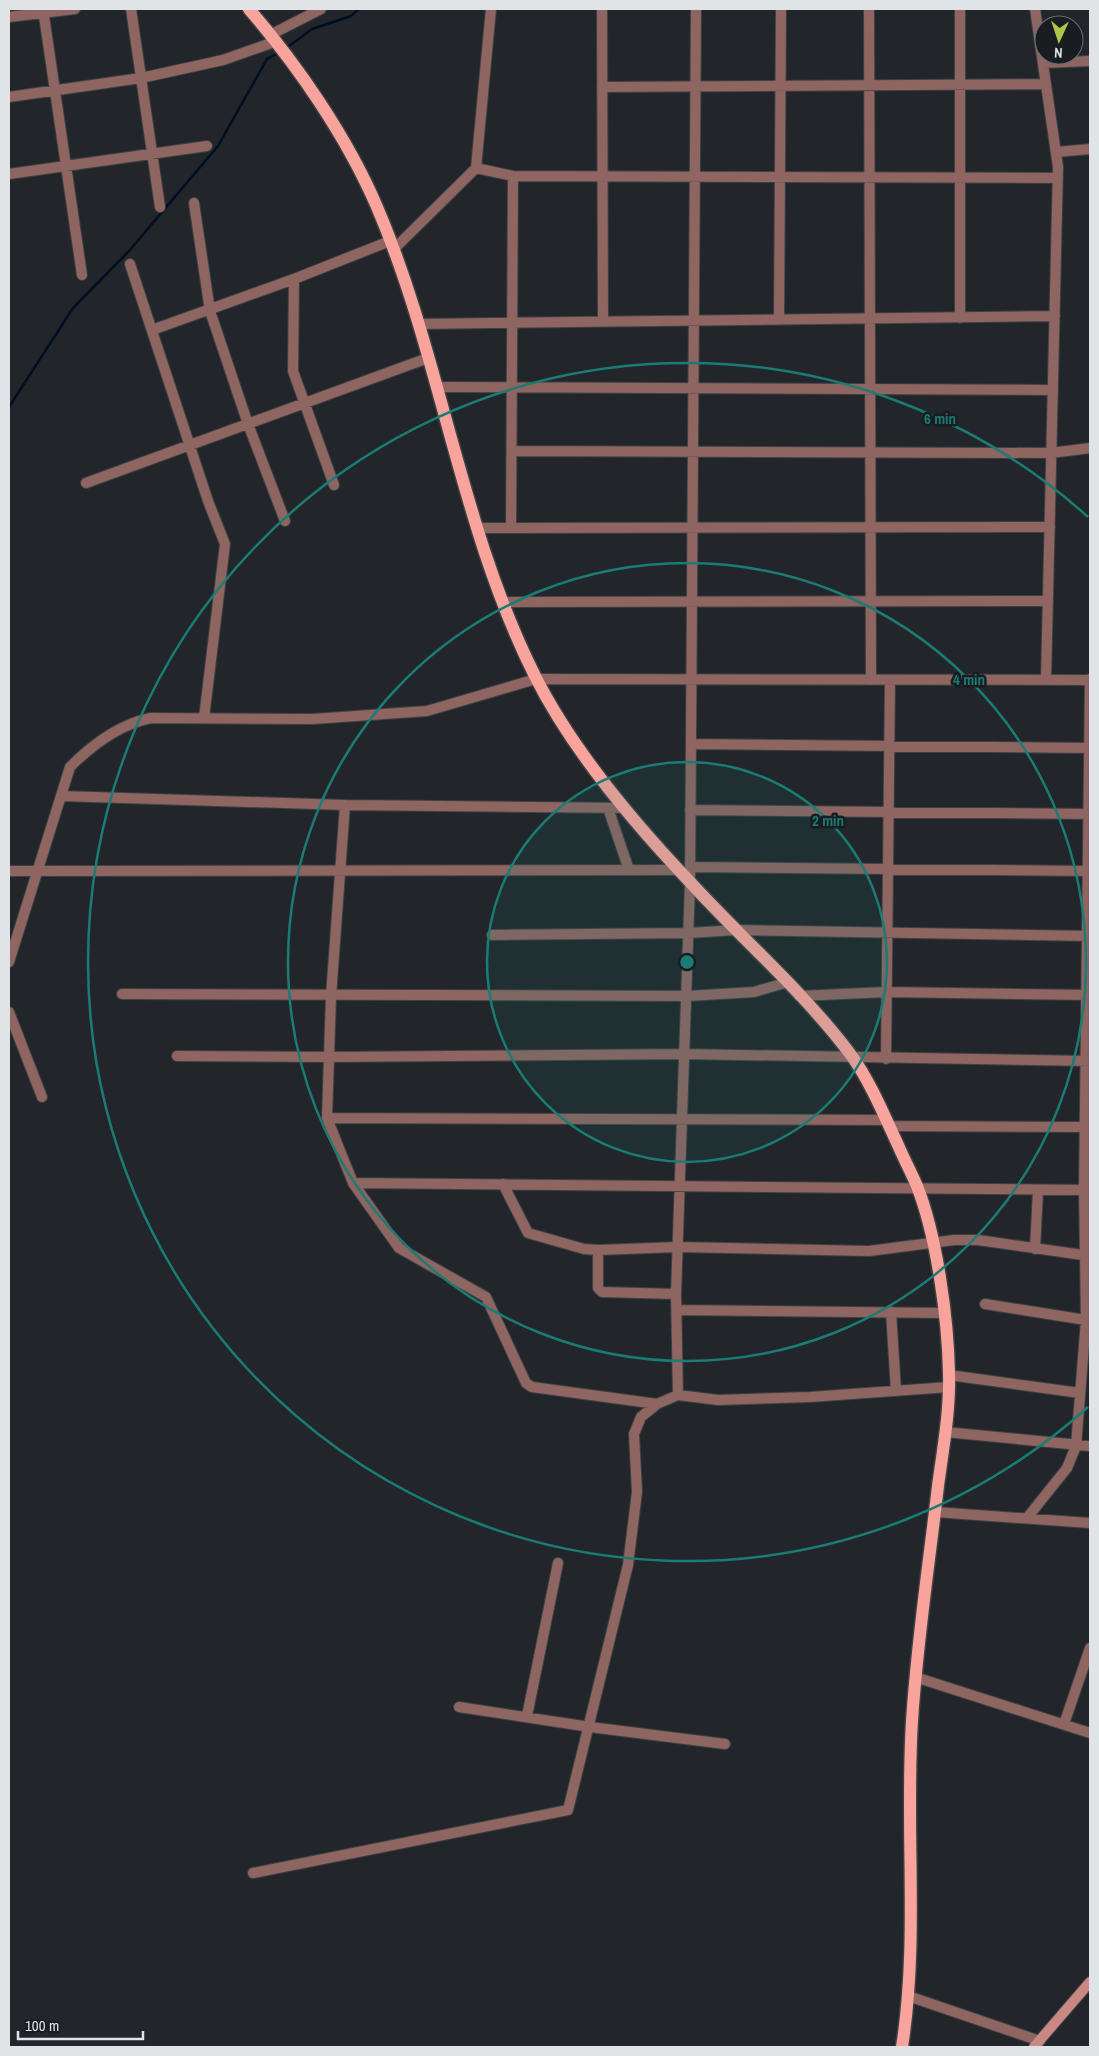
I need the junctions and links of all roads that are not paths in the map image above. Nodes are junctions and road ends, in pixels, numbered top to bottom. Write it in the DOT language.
graph roads {
  1 [pos="75,9"];
  2 [pos="131,9"];
  3 [pos="248,9"];
  4 [pos="321,9"];
  5 [pos="491,9"];
  6 [pos="602,9"];
  7 [pos="696,9"];
  8 [pos="781,9"];
  9 [pos="869,9"];
  10 [pos="960,9"];
  11 [pos="43,11"];
  12 [pos="9,18"];
  13 [pos="276,41"];
  14 [pos="1043,65"];
  15 [pos="141,78"];
  16 [pos="1046,84"];
  17 [pos="869,85"];
  18 [pos="960,85"];
  19 [pos="780,86"];
  20 [pos="695,87"];
  21 [pos="602,88"];
  22 [pos="55,91"];
  23 [pos="9,97"];
  24 [pos="207,146"];
  25 [pos="1090,149"];
  26 [pos="1056,152"];
  27 [pos="152,154"];
  28 [pos="66,166"];
  29 [pos="476,168"];
  30 [pos="9,174"];
  31 [pos="513,176"];
  32 [pos="602,177"];
  33 [pos="694,177"];
  34 [pos="780,177"];
  35 [pos="869,178"];
  36 [pos="960,178"];
  37 [pos="1058,178"];
  38 [pos="194,203"];
  39 [pos="160,207"];
  40 [pos="392,245"];
  41 [pos="130,264"];
  42 [pos="82,275"];
  43 [pos="294,280"];
  44 [pos="210,310"];
  45 [pos="1055,316"];
  46 [pos="960,318"];
  47 [pos="870,319"];
  48 [pos="779,320"];
  49 [pos="694,321"];
  50 [pos="602,322"];
  51 [pos="512,323"];
  52 [pos="418,324"];
  53 [pos="152,330"];
  54 [pos="428,358"];
  55 [pos="436,386"];
  56 [pos="512,387"];
  57 [pos="693,388"];
  58 [pos="870,389"];
  59 [pos="1053,390"];
  60 [pos="305,403"];
  61 [pos="248,424"];
  62 [pos="190,445"];
  63 [pos="1090,448"];
  64 [pos="512,451"];
  65 [pos="693,452"];
  66 [pos="870,452"];
  67 [pos="1051,453"];
  68 [pos="86,483"];
  69 [pos="334,485"];
  70 [pos="285,521"];
  71 [pos="1050,527"];
  72 [pos="477,528"];
  73 [pos="512,528"];
  74 [pos="692,528"];
  75 [pos="870,528"];
  76 [pos="870,601"];
  77 [pos="502,602"];
  78 [pos="692,602"];
  79 [pos="1048,602"];
  80 [pos="536,679"];
  81 [pos="691,679"];
  82 [pos="870,680"];
  83 [pos="890,680"];
  84 [pos="1046,680"];
  85 [pos="1090,680"];
  86 [pos="204,718"];
  87 [pos="691,744"];
  88 [pos="890,746"];
  89 [pos="1090,748"];
  90 [pos="61,796"];
  91 [pos="344,805"];
  92 [pos="608,808"];
  93 [pos="624,808"];
  94 [pos="690,810"];
  95 [pos="889,812"];
  96 [pos="1088,814"];
  97 [pos="684,869"];
  98 [pos="888,869"];
  99 [pos="342,870"];
  100 [pos="629,870"];
  101 [pos="9,871"];
  102 [pos="37,871"];
  103 [pos="1088,871"];
  104 [pos="690,883"];
  105 [pos="736,930"];
  106 [pos="888,932"];
  107 [pos="689,933"];
  108 [pos="492,935"];
  109 [pos="1089,936"];
  110 [pos="9,962"];
  111 [pos="788,982"];
  112 [pos="887,992"];
  113 [pos="122,994"];
  114 [pos="1088,995"];
  115 [pos="331,996"];
  116 [pos="688,996"];
  117 [pos="799,996"];
  118 [pos="9,1012"];
  119 [pos="684,1054"];
  120 [pos="177,1056"];
  121 [pos="329,1057"];
  122 [pos="854,1058"];
  123 [pos="886,1059"];
  124 [pos="1088,1061"];
  125 [pos="42,1097"];
  126 [pos="327,1118"];
  127 [pos="682,1120"];
  128 [pos="888,1123"];
  129 [pos="1088,1127"];
  130 [pos="354,1182"];
  131 [pos="503,1184"];
  132 [pos="680,1185"];
  133 [pos="918,1190"];
  134 [pos="1087,1190"];
  135 [pos="1038,1191"];
  136 [pos="933,1243"];
  137 [pos="678,1246"];
  138 [pos="1035,1249"];
  139 [pos="598,1250"];
  140 [pos="1088,1255"];
  141 [pos="676,1294"];
  142 [pos="986,1304"];
  143 [pos="677,1310"];
  144 [pos="890,1312"];
  145 [pos="944,1313"];
  146 [pos="1086,1320"];
  147 [pos="949,1381"];
  148 [pos="896,1391"];
  149 [pos="1080,1393"];
  150 [pos="678,1395"];
  151 [pos="658,1404"];
  152 [pos="945,1432"];
  153 [pos="1076,1446"];
  154 [pos="1090,1446"];
  155 [pos="935,1512"];
  156 [pos="1027,1518"];
  157 [pos="1090,1523"];
  158 [pos="558,1563"];
  159 [pos="1090,1648"];
  160 [pos="915,1677"];
  161 [pos="459,1707"];
  162 [pos="527,1716"];
  163 [pos="1064,1724"];
  164 [pos="590,1727"];
  165 [pos="1090,1733"];
  166 [pos="725,1744"];
  167 [pos="253,1874"];
  168 [pos="1090,1982"];
  169 [pos="908,1996"];
  170 [pos="1037,2044"];
  171 [pos="902,2047"];
  1 -- 11 [label="street"];
  2 -- 15 [label="street"];
  3 -- 13 [label="main road"];
  4 -- 13 [label="street"];
  5 -- 29 [label="street"];
  6 -- 21 [label="street"];
  7 -- 20 [label="street"];
  8 -- 19 [label="street"];
  9 -- 17 [label="street"];
  10 -- 18 [label="street"];
  11 -- 12 [label="street"];
  11 -- 22 [label="street"];
  13 -- 15 [label="street"];
  13 -- 40 [label="main road"];
  14 -- 16 [label="street"];
  15 -- 22 [label="street"];
  15 -- 27 [label="street"];
  16 -- 18 [label="street"];
  16 -- 26 [label="street"];
  17 -- 18 [label="street"];
  17 -- 19 [label="street"];
  17 -- 35 [label="street"];
  18 -- 36 [label="street"];
  19 -- 20 [label="street"];
  19 -- 34 [label="street"];
  20 -- 21 [label="street"];
  20 -- 33 [label="street"];
  21 -- 32 [label="street"];
  22 -- 23 [label="street"];
  22 -- 28 [label="street"];
  24 -- 27 [label="street"];
  25 -- 26 [label="street"];
  26 -- 37 [label="street"];
  27 -- 28 [label="street"];
  27 -- 39 [label="street"];
  28 -- 30 [label="street"];
  28 -- 42 [label="street"];
  29 -- 31 [label="street"];
  29 -- 40 [label="street"];
  31 -- 32 [label="street"];
  31 -- 51 [label="street"];
  32 -- 33 [label="street"];
  32 -- 50 [label="street"];
  33 -- 34 [label="street"];
  33 -- 49 [label="street"];
  34 -- 35 [label="street"];
  34 -- 48 [label="street"];
  35 -- 36 [label="street"];
  35 -- 47 [label="street"];
  36 -- 37 [label="street"];
  36 -- 46 [label="street"];
  37 -- 45 [label="street"];
  38 -- 44 [label="street"];
  40 -- 43 [label="street"];
  40 -- 52 [label="main road"];
  41 -- 53 [label="street"];
  43 -- 44 [label="street"];
  43 -- 60 [label="street"];
  44 -- 53 [label="street"];
  44 -- 61 [label="street"];
  45 -- 46 [label="street"];
  45 -- 59 [label="street"];
  46 -- 47 [label="street"];
  47 -- 48 [label="street"];
  47 -- 58 [label="street"];
  48 -- 49 [label="street"];
  49 -- 50 [label="street"];
  49 -- 57 [label="street"];
  50 -- 51 [label="street"];
  51 -- 52 [label="street"];
  51 -- 56 [label="street"];
  52 -- 54 [label="main road"];
  53 -- 62 [label="street"];
  54 -- 55 [label="main road"];
  54 -- 60 [label="street"];
  55 -- 56 [label="street"];
  55 -- 72 [label="main road"];
  56 -- 57 [label="street"];
  56 -- 64 [label="street"];
  57 -- 58 [label="street"];
  57 -- 65 [label="street"];
  58 -- 59 [label="street"];
  58 -- 66 [label="street"];
  59 -- 67 [label="street"];
  60 -- 61 [label="street"];
  60 -- 69 [label="street"];
  61 -- 62 [label="street"];
  61 -- 70 [label="street"];
  62 -- 68 [label="street"];
  62 -- 86 [label="street"];
  63 -- 67 [label="street"];
  64 -- 65 [label="street"];
  64 -- 73 [label="street"];
  65 -- 66 [label="street"];
  65 -- 74 [label="street"];
  66 -- 67 [label="street"];
  66 -- 75 [label="street"];
  67 -- 71 [label="street"];
  71 -- 75 [label="street"];
  71 -- 79 [label="street"];
  72 -- 73 [label="street"];
  72 -- 77 [label="main road"];
  73 -- 74 [label="street"];
  74 -- 75 [label="street"];
  74 -- 78 [label="street"];
  75 -- 76 [label="street"];
  76 -- 78 [label="street"];
  76 -- 79 [label="street"];
  76 -- 82 [label="street"];
  77 -- 78 [label="street"];
  77 -- 80 [label="main road"];
  78 -- 81 [label="street"];
  79 -- 84 [label="street"];
  80 -- 81 [label="street"];
  80 -- 86 [label="street"];
  80 -- 93 [label="main road"];
  81 -- 82 [label="street"];
  81 -- 87 [label="street"];
  82 -- 83 [label="street"];
  83 -- 84 [label="street"];
  83 -- 88 [label="street"];
  84 -- 85 [label="street"];
  85 -- 89 [label="street"];
  86 -- 90 [label="street"];
  87 -- 88 [label="street"];
  87 -- 94 [label="street"];
  88 -- 89 [label="street"];
  88 -- 95 [label="street"];
  89 -- 96 [label="street"];
  90 -- 91 [label="street"];
  90 -- 102 [label="street"];
  91 -- 92 [label="street"];
  91 -- 99 [label="street"];
  92 -- 93 [label="street"];
  92 -- 100 [label="street"];
  93 -- 97 [label="main road"];
  94 -- 95 [label="street"];
  94 -- 97 [label="street"];
  95 -- 96 [label="street"];
  95 -- 98 [label="street"];
  96 -- 103 [label="street"];
  97 -- 98 [label="street"];
  97 -- 100 [label="street"];
  97 -- 104 [label="main road"];
  98 -- 103 [label="street"];
  98 -- 106 [label="street"];
  99 -- 100 [label="street"];
  99 -- 102 [label="street"];
  99 -- 115 [label="street"];
  101 -- 102 [label="street"];
  102 -- 110 [label="street"];
  103 -- 109 [label="street"];
  104 -- 105 [label="main road"];
  104 -- 107 [label="street"];
  105 -- 106 [label="street"];
  105 -- 107 [label="street"];
  105 -- 111 [label="main road"];
  106 -- 109 [label="street"];
  106 -- 112 [label="street"];
  107 -- 108 [label="street"];
  107 -- 116 [label="street"];
  109 -- 114 [label="street"];
  111 -- 116 [label="street"];
  111 -- 117 [label="main road"];
  112 -- 114 [label="street"];
  112 -- 117 [label="street"];
  112 -- 123 [label="street"];
  113 -- 115 [label="street"];
  114 -- 124 [label="street"];
  115 -- 116 [label="street"];
  115 -- 121 [label="street"];
  116 -- 119 [label="street"];
  117 -- 122 [label="main road"];
  118 -- 125 [label="street"];
  119 -- 121 [label="street"];
  119 -- 122 [label="street"];
  119 -- 127 [label="street"];
  120 -- 121 [label="street"];
  121 -- 126 [label="street"];
  122 -- 123 [label="street"];
  122 -- 128 [label="main road"];
  123 -- 124 [label="street"];
  124 -- 129 [label="street"];
  126 -- 127 [label="street"];
  126 -- 130 [label="street"];
  127 -- 128 [label="street"];
  127 -- 132 [label="street"];
  128 -- 129 [label="street"];
  128 -- 133 [label="main road"];
  129 -- 134 [label="street"];
  130 -- 131 [label="street"];
  130 -- 151 [label="street"];
  131 -- 132 [label="street"];
  131 -- 139 [label="street"];
  132 -- 133 [label="street"];
  132 -- 137 [label="street"];
  133 -- 135 [label="street"];
  133 -- 136 [label="main road"];
  134 -- 135 [label="street"];
  134 -- 140 [label="street"];
  135 -- 138 [label="street"];
  136 -- 137 [label="street"];
  136 -- 138 [label="street"];
  136 -- 145 [label="main road"];
  137 -- 139 [label="street"];
  137 -- 141 [label="street"];
  138 -- 140 [label="street"];
  139 -- 141 [label="street"];
  140 -- 146 [label="street"];
  141 -- 143 [label="street"];
  142 -- 146 [label="street"];
  143 -- 144 [label="street"];
  143 -- 150 [label="street"];
  144 -- 145 [label="street"];
  144 -- 148 [label="street"];
  145 -- 147 [label="main road"];
  146 -- 149 [label="street"];
  147 -- 148 [label="street"];
  147 -- 149 [label="street"];
  147 -- 152 [label="main road"];
  148 -- 150 [label="street"];
  149 -- 153 [label="street"];
  150 -- 151 [label="street"];
  151 -- 164 [label="street"];
  152 -- 153 [label="street"];
  152 -- 155 [label="main road"];
  153 -- 154 [label="street"];
  153 -- 156 [label="street"];
  155 -- 156 [label="street"];
  155 -- 160 [label="main road"];
  156 -- 157 [label="street"];
  158 -- 162 [label="street"];
  159 -- 163 [label="street"];
  160 -- 163 [label="street"];
  160 -- 169 [label="main road"];
  161 -- 162 [label="street"];
  162 -- 164 [label="street"];
  163 -- 165 [label="street"];
  164 -- 166 [label="street"];
  164 -- 167 [label="street"];
  168 -- 170 [label="main road"];
  169 -- 170 [label="street"];
  169 -- 171 [label="main road"];
}
